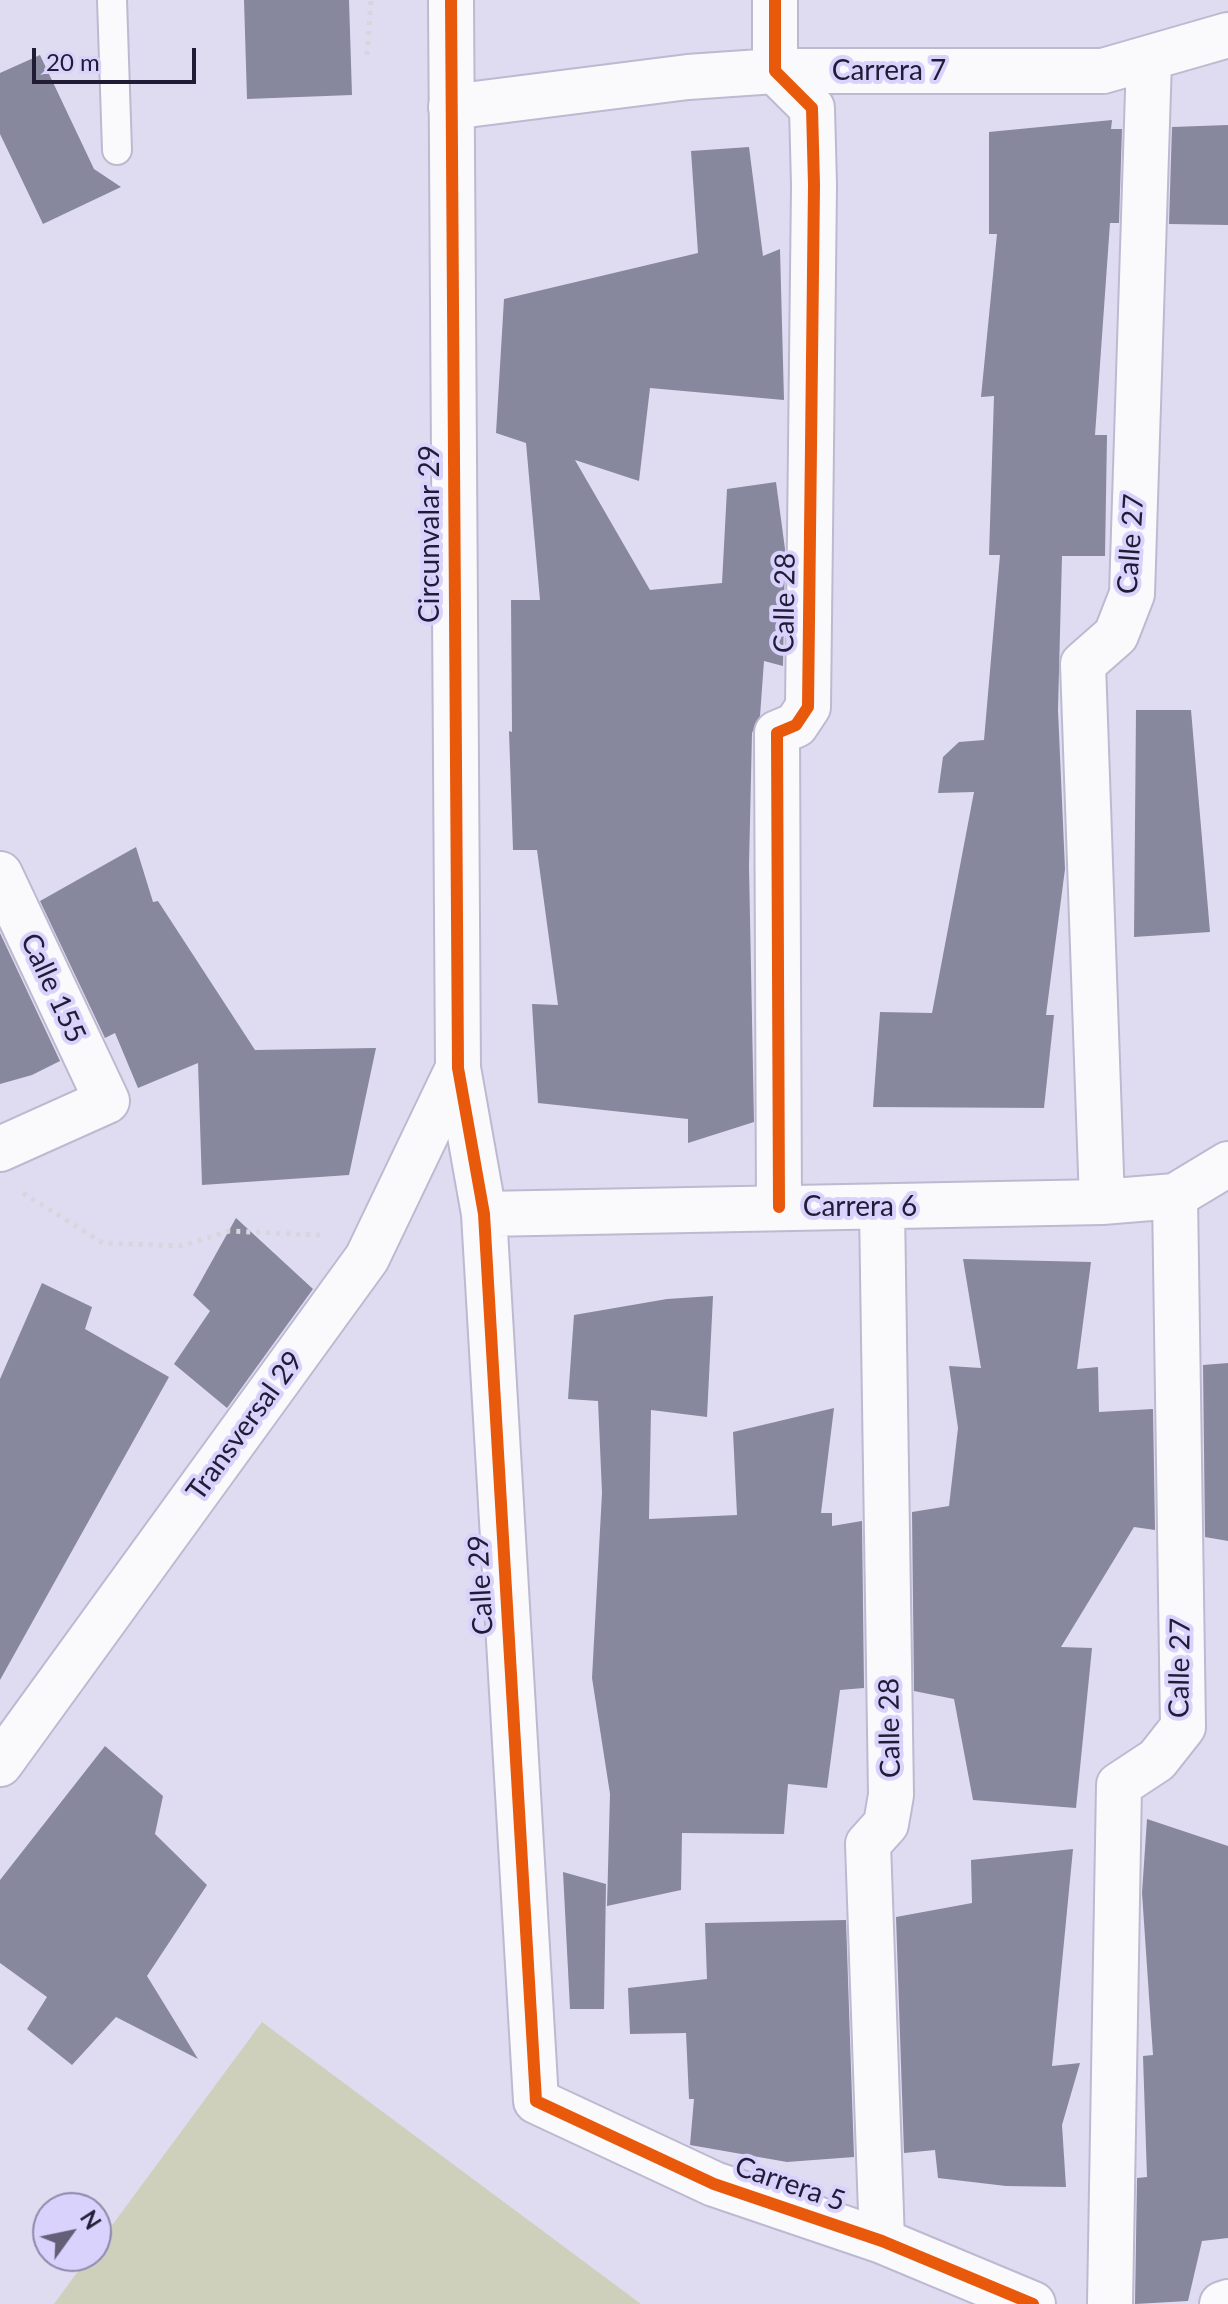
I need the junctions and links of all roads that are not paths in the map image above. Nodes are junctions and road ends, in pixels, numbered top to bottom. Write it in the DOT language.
graph roads {
  1 [pos="112,0"];
  2 [pos="451,0"];
  3 [pos="775,0"];
  4 [pos="1228,35"];
  5 [pos="1149,60"];
  6 [pos="775,71"];
  7 [pos="451,107"];
  8 [pos="117,150"];
  9 [pos="0,874"];
  10 [pos="458,1068"];
  11 [pos="1228,1164"];
  12 [pos="6,1168"];
  13 [pos="1175,1196"];
  14 [pos="1102,1202"];
  15 [pos="779,1207"];
  16 [pos="882,1208"];
  17 [pos="484,1214"];
  18 [pos="0,1764"];
  19 [pos="536,2101"];
  20 [pos="882,2241"];
  21 [pos="1228,2302"];
  22 [pos="1033,2304"];
  23 [pos="1110,2304"];
  24 [pos="1222,2304"];
  1 -- 8 [label="lane"];
  2 -- 7 [label="street, Circunvalar 29"];
  3 -- 6 [label="street"];
  4 -- 5 [label="street, Carrera 7"];
  5 -- 6 [label="street, Carrera 7"];
  5 -- 14 [label="street, Calle 27"];
  6 -- 7 [label="street, Carrera 7"];
  6 -- 15 [label="street, Calle 28"];
  7 -- 10 [label="street, Circunvalar 29"];
  9 -- 12 [label="street, Calle 155"];
  10 -- 17 [label="street, Calle 29"];
  10 -- 18 [label="street, Transversal 29"];
  11 -- 13 [label="street, Carrera 6"];
  13 -- 14 [label="street, Carrera 6"];
  13 -- 23 [label="street, Calle 27"];
  14 -- 16 [label="street, Carrera 6"];
  15 -- 16 [label="street, Carrera 6"];
  15 -- 17 [label="street, Carrera 6"];
  16 -- 20 [label="street, Calle 28"];
  17 -- 19 [label="street, Calle 29"];
  19 -- 20 [label="street, Carrera 5"];
  20 -- 22 [label="street, Carrera 5"];
  21 -- 24 [label="street"];
}
